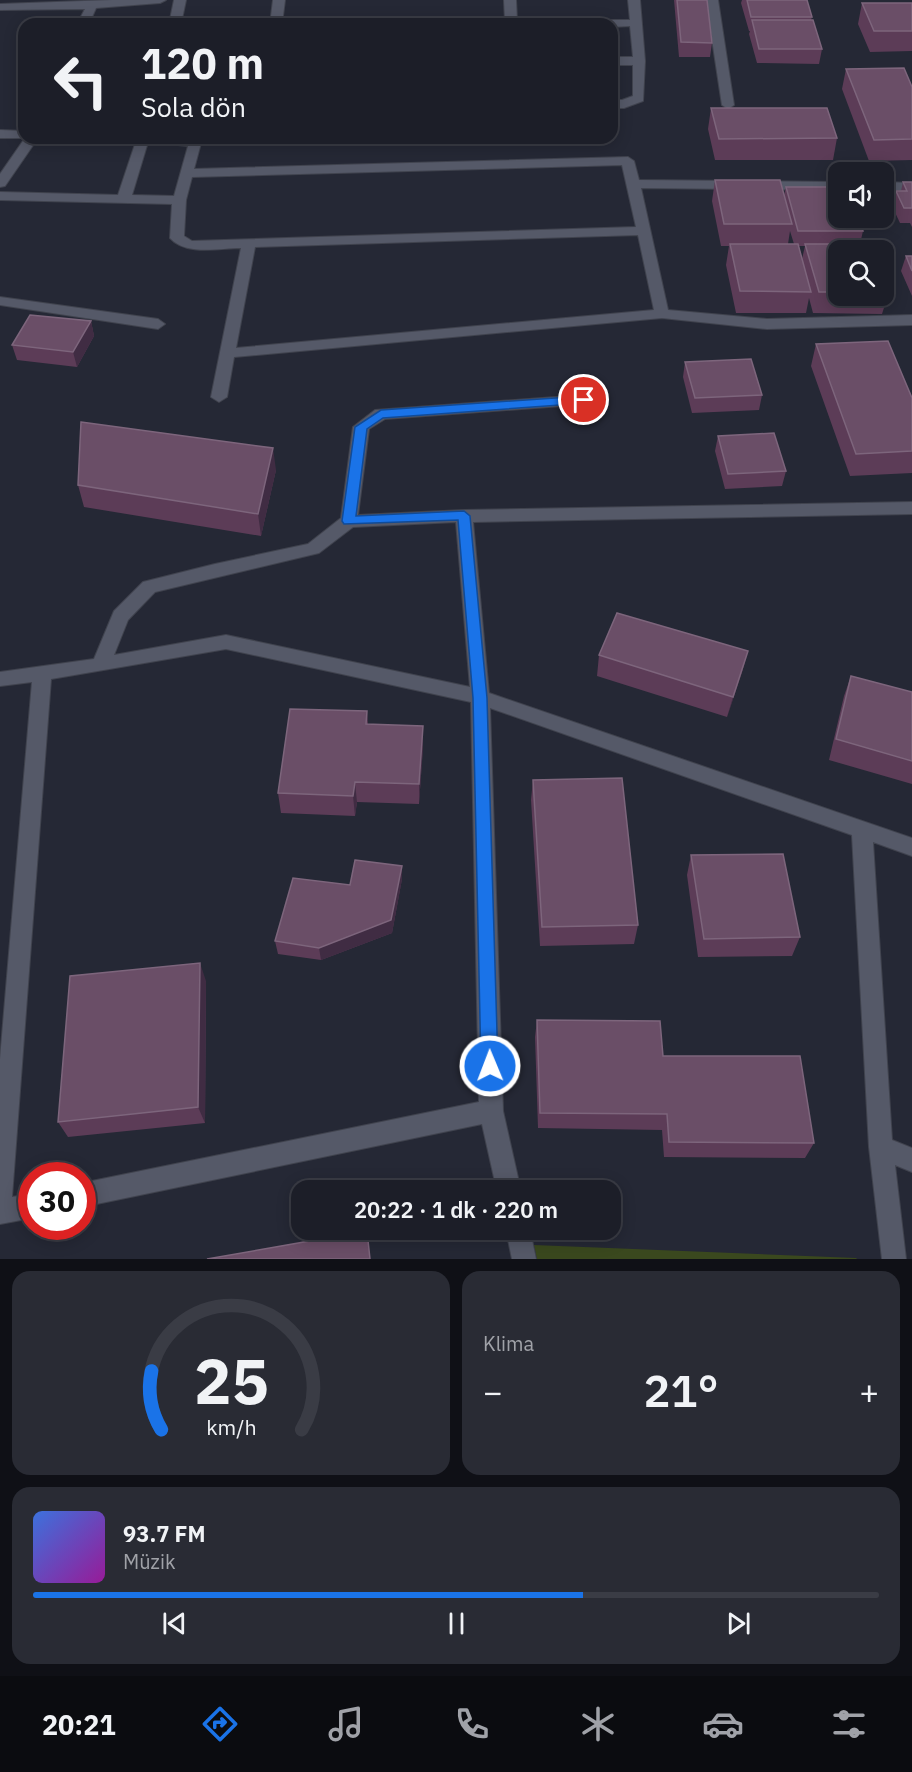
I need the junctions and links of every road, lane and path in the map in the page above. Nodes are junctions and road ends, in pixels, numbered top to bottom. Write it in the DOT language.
graph roads {
  1 [pos="160,0"];
  2 [pos="180,0"];
  3 [pos="279,0"];
  4 [pos="510,0"];
  5 [pos="634,0"];
  6 [pos="712,0"];
  7 [pos="92,5"];
  8 [pos="0,7"];
  9 [pos="86,18"];
  10 [pos="176,18"];
  11 [pos="277,18"];
  12 [pos="511,18"];
  13 [pos="618,23"];
  14 [pos="635,23"];
  15 [pos="618,61"];
  16 [pos="639,61"];
  17 [pos="618,104"];
  18 [pos="728,105"];
  19 [pos="0,134"];
  20 [pos="18,135"];
  21 [pos="28,144"];
  22 [pos="143,144"];
  23 [pos="195,144"];
  24 [pos="188,173"];
  25 [pos="0,183"];
  26 [pos="634,184"];
  27 [pos="828,186"];
  28 [pos="894,186"];
  29 [pos="912,186"];
  30 [pos="0,195"];
  31 [pos="124,198"];
  32 [pos="179,200"];
  33 [pos="644,231"];
  34 [pos="249,243"];
  35 [pos="0,301"];
  36 [pos="662,314"];
  37 [pos="912,320"];
  38 [pos="158,324"];
  39 [pos="228,353"];
  40 [pos="219,397"];
  41 [pos="584,400"];
  42 [pos="912,508"];
  43 [pos="464,516"];
  44 [pos="349,521"];
  45 [pos="100,665"];
  46 [pos="42,673"];
  47 [pos="0,679"];
  48 [pos="480,698"];
  49 [pos="862,830"];
  50 [pos="912,847"];
  51 [pos="491,1111"];
  52 [pos="881,1147"];
  53 [pos="2,1152"];
  54 [pos="912,1160"];
  55 [pos="507,1180"];
  56 [pos="96,1192"];
  57 [pos="0,1202"];
  58 [pos="18,1209"];
  59 [pos="0,1212"];
  60 [pos="520,1240"];
  61 [pos="524,1259"];
  62 [pos="894,1259"];
  1 -- 7 [label="street"];
  2 -- 10 [label="street"];
  3 -- 11 [label="street"];
  4 -- 12 [label="street"];
  5 -- 14 [label="street"];
  6 -- 18 [label="street"];
  7 -- 8 [label="street"];
  7 -- 9 [label="street"];
  13 -- 14 [label="street"];
  14 -- 16 [label="street"];
  15 -- 16 [label="street"];
  16 -- 17 [label="street"];
  19 -- 20 [label="street"];
  21 -- 25 [label="street"];
  22 -- 31 [label="street"];
  23 -- 24 [label="street"];
  24 -- 26 [label="street"];
  24 -- 32 [label="street"];
  26 -- 27 [label="street"];
  26 -- 33 [label="street"];
  28 -- 29 [label="street"];
  30 -- 31 [label="street"];
  31 -- 32 [label="street"];
  32 -- 34 [label="street"];
  33 -- 34 [label="street"];
  33 -- 36 [label="street"];
  34 -- 39 [label="street"];
  35 -- 38 [label="street"];
  36 -- 37 [label="street"];
  36 -- 39 [label="street"];
  39 -- 40 [label="street"];
  41 -- 44 [label="street"];
  42 -- 43 [label="street"];
  43 -- 44 [label="street"];
  43 -- 48 [label="street"];
  44 -- 45 [label="street"];
  45 -- 46 [label="street"];
  45 -- 48 [label="street"];
  46 -- 47 [label="street"];
  46 -- 53 [label="street"];
  48 -- 49 [label="street"];
  48 -- 51 [label="street"];
  49 -- 50 [label="street"];
  49 -- 52 [label="street"];
  51 -- 55 [label="street"];
  51 -- 56 [label="street"];
  52 -- 54 [label="street"];
  52 -- 62 [label="street"];
  53 -- 57 [label="street"];
  58 -- 59 [label="street"];
  60 -- 61 [label="street"];
}
